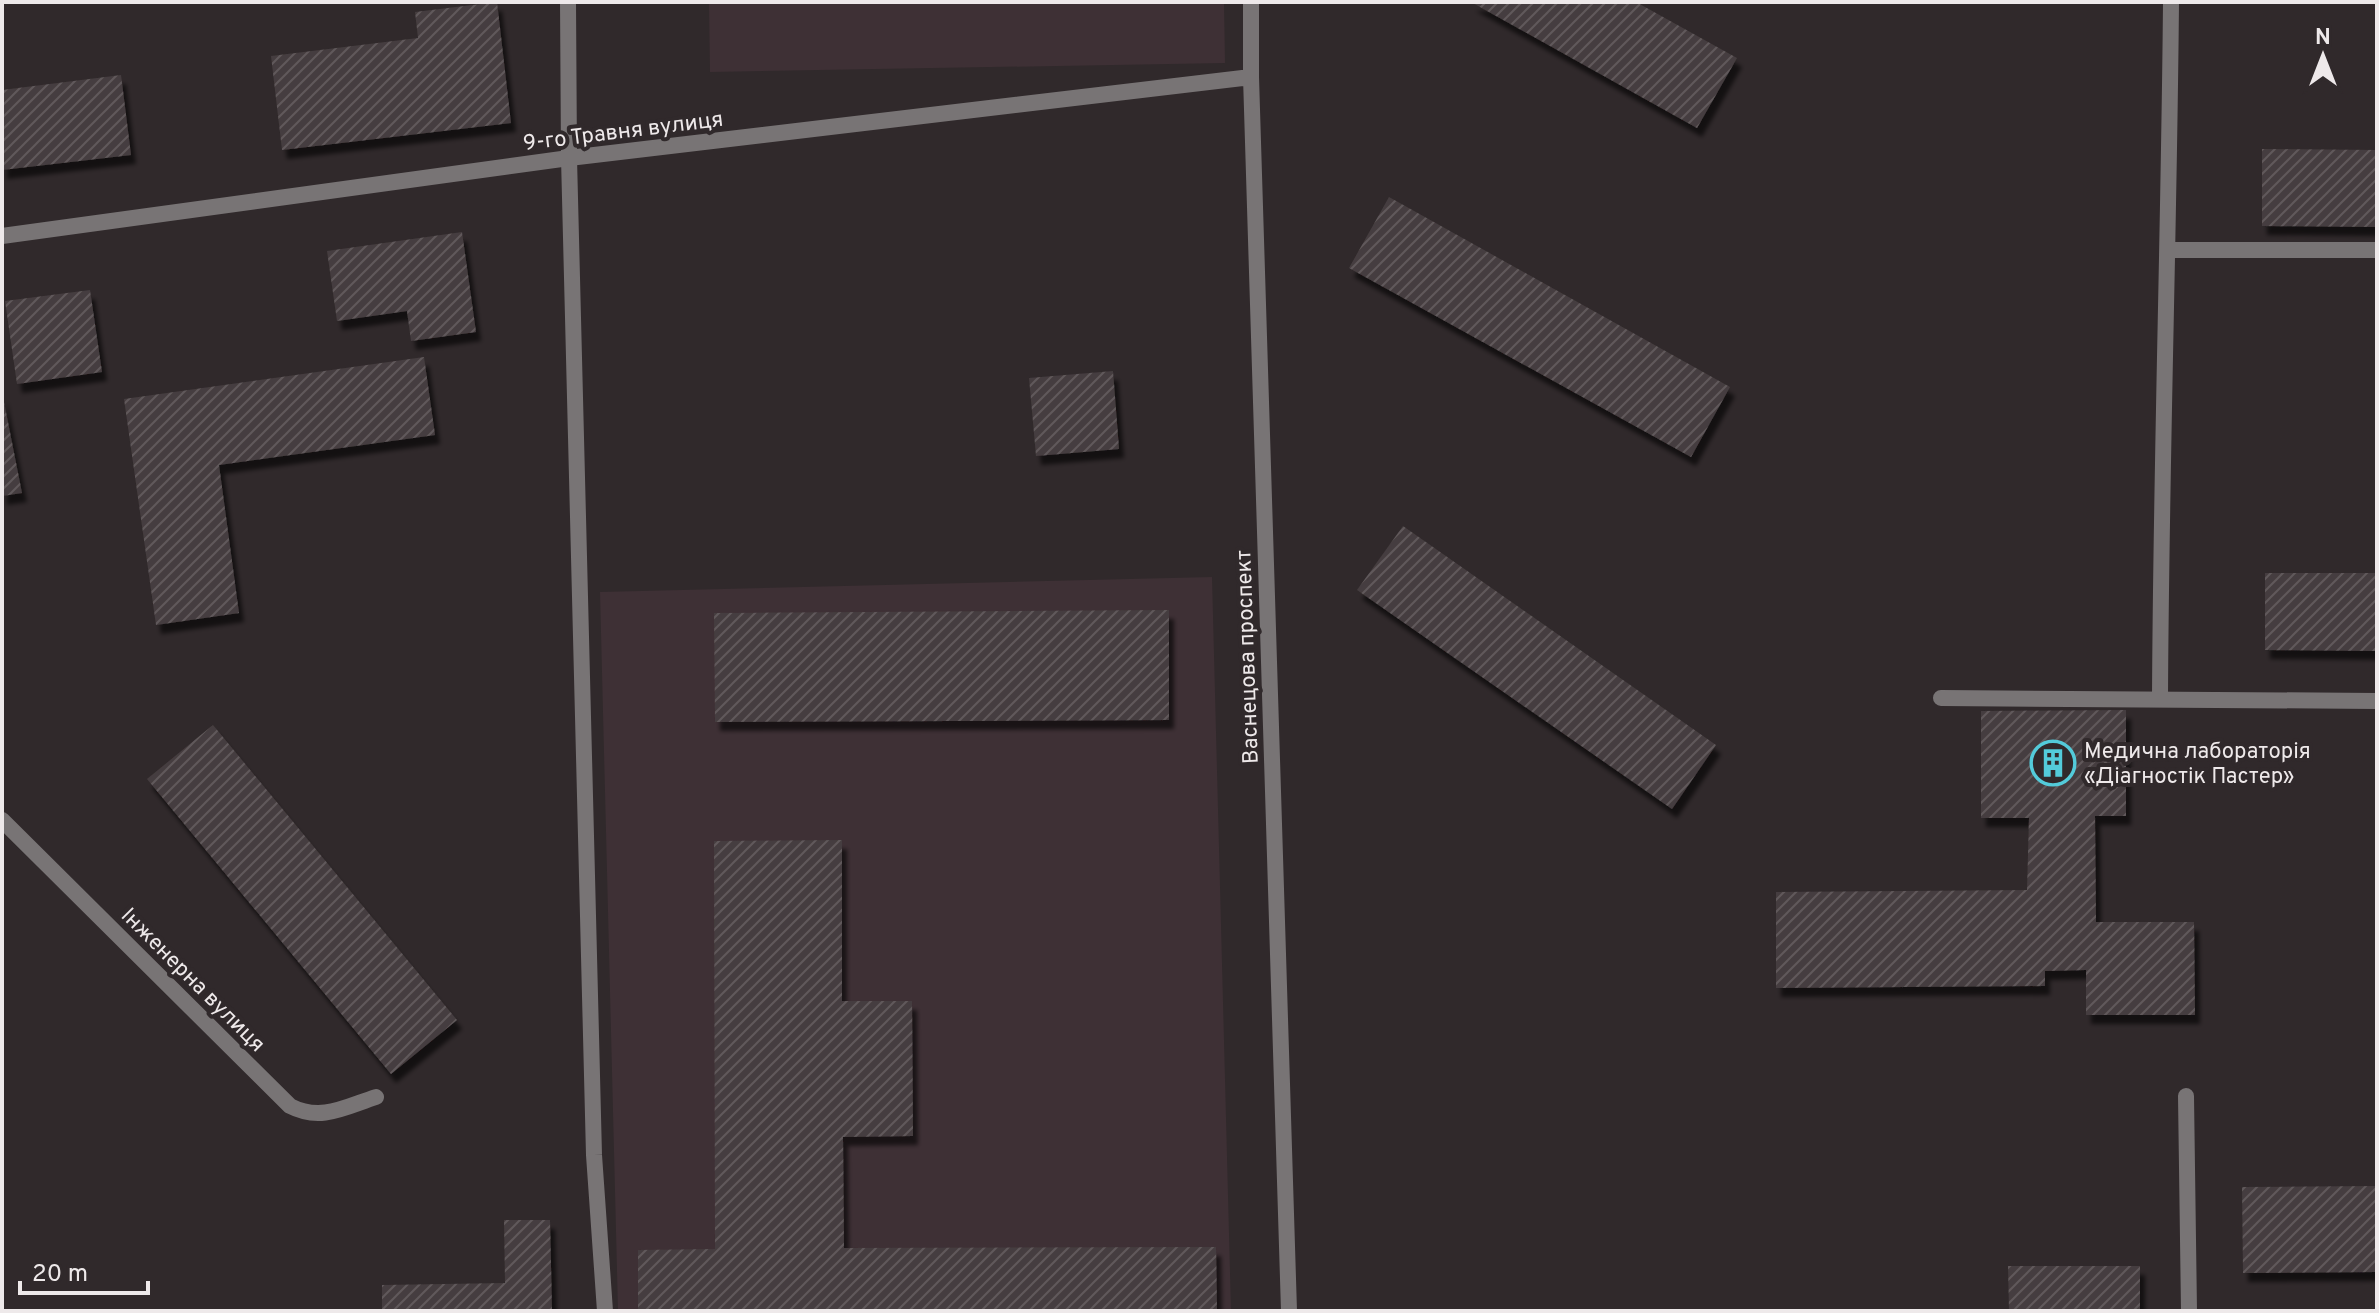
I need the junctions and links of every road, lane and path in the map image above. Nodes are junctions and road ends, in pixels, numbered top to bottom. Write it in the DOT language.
graph roads {
  1 [pos="568,2"];
  2 [pos="1251,2"];
  3 [pos="2171,2"];
  4 [pos="1251,77"];
  5 [pos="569,158"];
  6 [pos="2,236"];
  7 [pos="2169,250"];
  8 [pos="2377,250"];
  9 [pos="1941,698"];
  10 [pos="2160,699"];
  11 [pos="2377,701"];
  12 [pos="2,820"];
  13 [pos="2186,1096"];
  14 [pos="376,1097"];
  15 [pos="605,1311"];
  16 [pos="1289,1311"];
  17 [pos="2189,1311"];
  1 -- 5 [label="street"];
  2 -- 4 [label="street, Васнецова проспект"];
  3 -- 7 [label="street"];
  4 -- 5 [label="street, 9-го Травня вулиця"];
  4 -- 16 [label="street, Васнецова проспект"];
  5 -- 6 [label="street, 9-го Травня вулиця"];
  5 -- 15 [label="street"];
  7 -- 8 [label="street"];
  7 -- 10 [label="street"];
  9 -- 10 [label="street"];
  10 -- 11 [label="street"];
  12 -- 14 [label="street, Інженерна вулиця"];
  13 -- 17 [label="street"];
}
